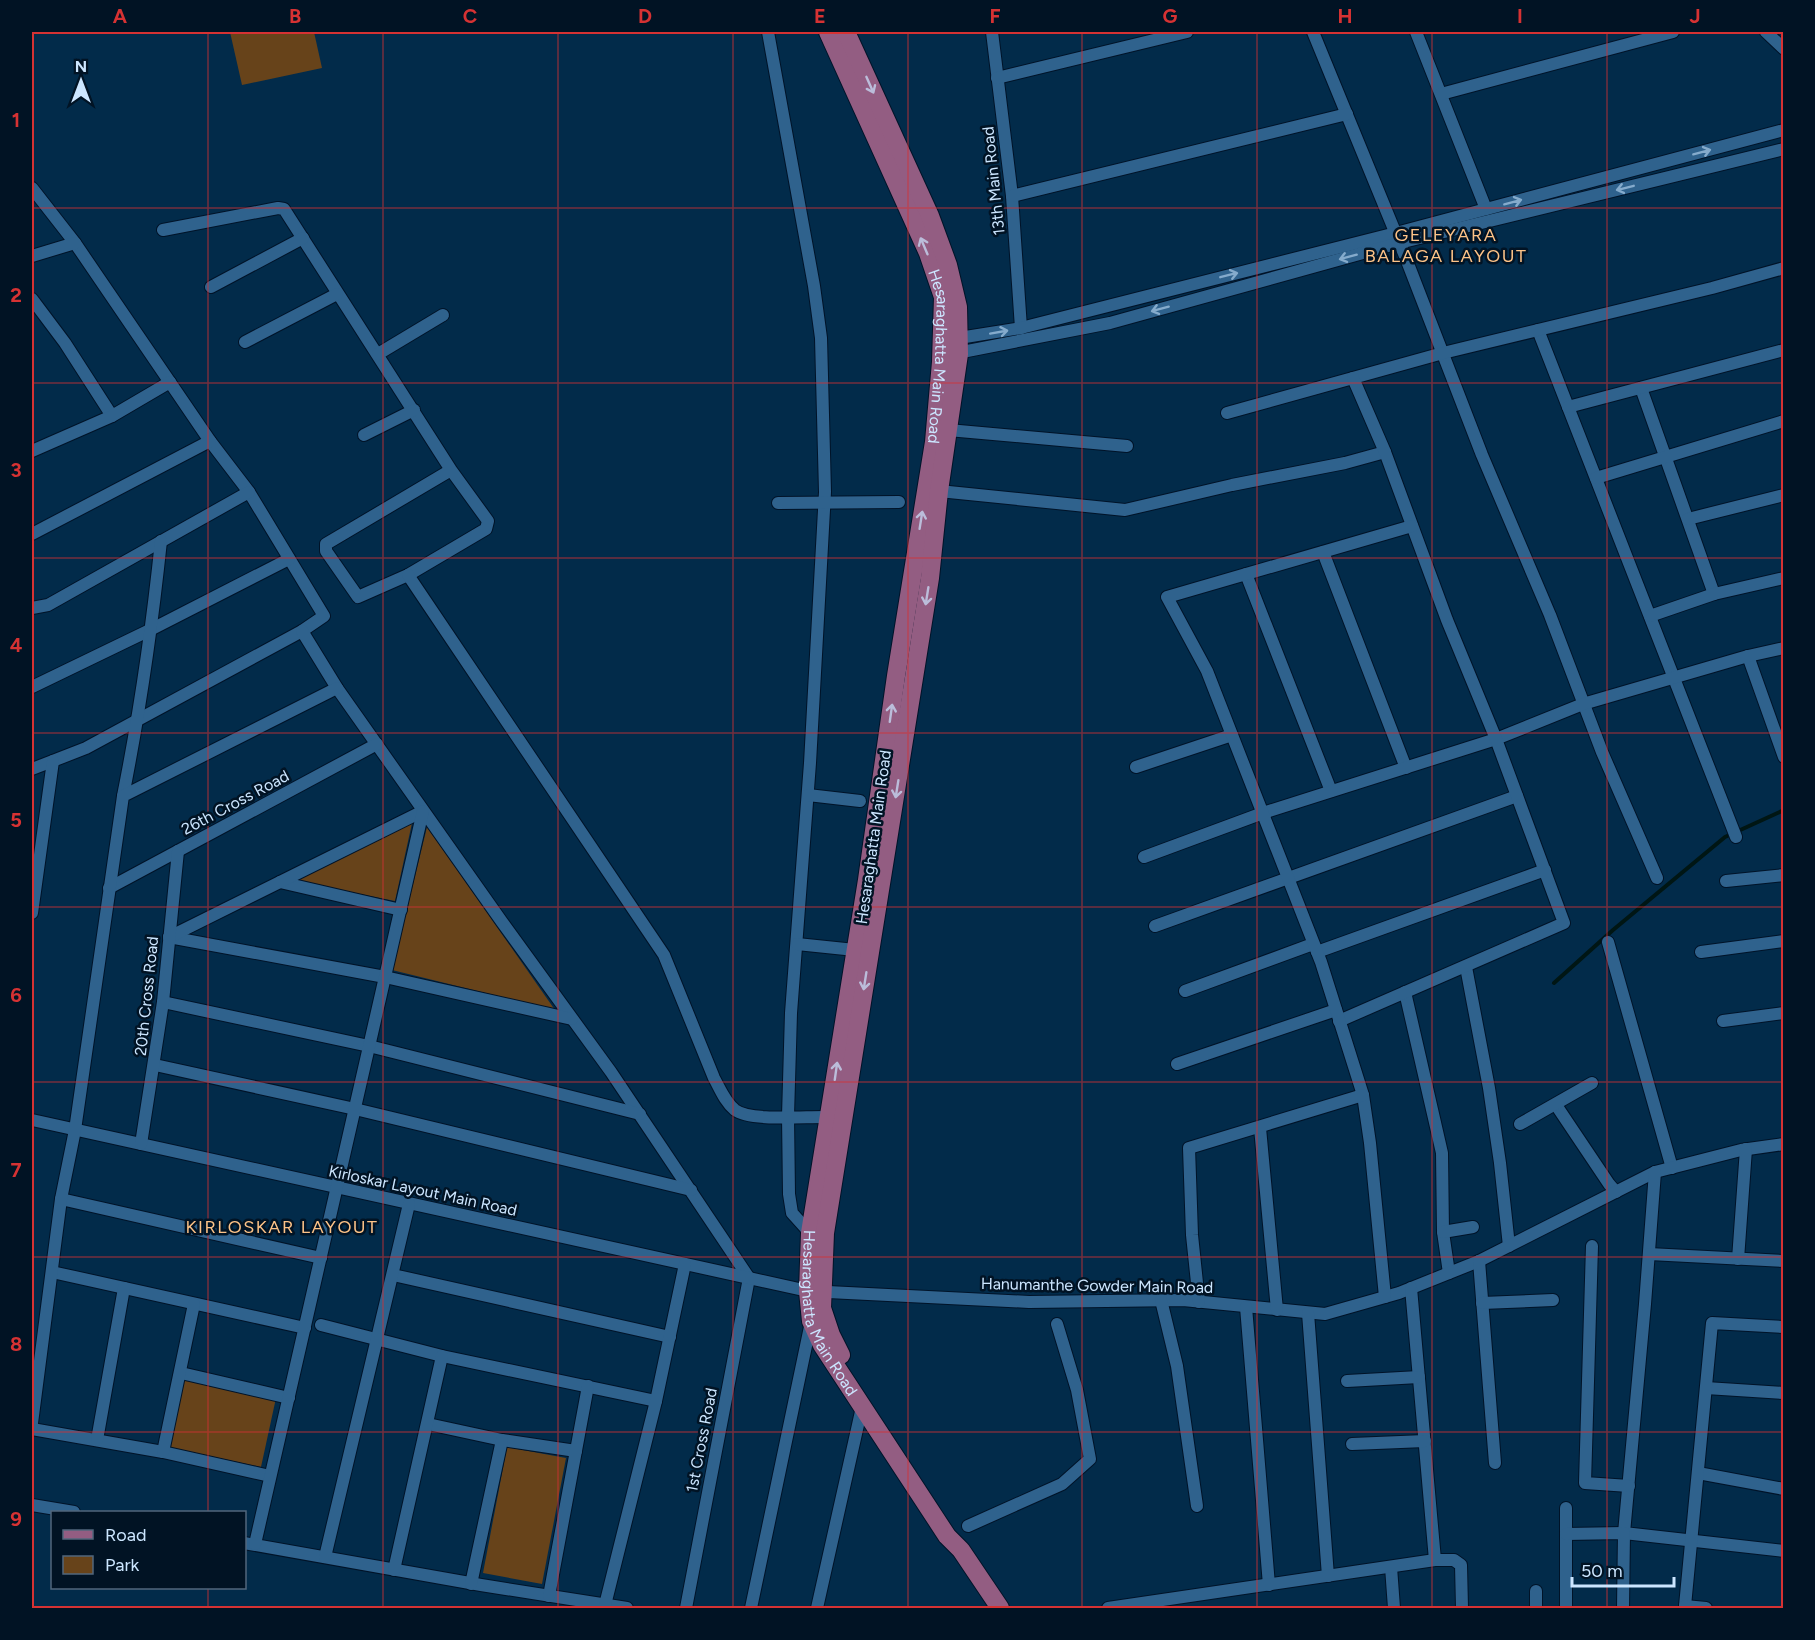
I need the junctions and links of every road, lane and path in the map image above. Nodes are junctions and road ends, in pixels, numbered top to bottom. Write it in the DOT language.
graph roads {
  1 [pos="768,32"];
  2 [pos="828,32"];
  3 [pos="846,32"];
  4 [pos="992,32"];
  5 [pos="1187,32"];
  6 [pos="1313,32"];
  7 [pos="1416,32"];
  8 [pos="1668,32"];
  9 [pos="1766,32"];
  10 [pos="1784,49"];
  11 [pos="997,78"];
  12 [pos="1441,94"];
  13 [pos="1347,114"];
  14 [pos="1784,130"];
  15 [pos="1784,149"];
  16 [pos="32,188"];
  17 [pos="1012,195"];
  18 [pos="1486,209"];
  19 [pos="163,230"];
  20 [pos="303,238"];
  21 [pos="1397,238"];
  22 [pos="75,243"];
  23 [pos="32,256"];
  24 [pos="1784,268"];
  25 [pos="211,287"];
  26 [pos="337,294"];
  27 [pos="32,299"];
  28 [pos="443,315"];
  29 [pos="1022,328"];
  30 [pos="1538,330"];
  31 [pos="245,342"];
  32 [pos="950,346"];
  33 [pos="1784,350"];
  34 [pos="1443,353"];
  35 [pos="378,354"];
  36 [pos="1353,378"];
  37 [pos="170,382"];
  38 [pos="1641,388"];
  39 [pos="1568,407"];
  40 [pos="414,410"];
  41 [pos="1227,413"];
  42 [pos="112,416"];
  43 [pos="1784,421"];
  44 [pos="948,430"];
  45 [pos="364,435"];
  46 [pos="210,441"];
  47 [pos="1127,446"];
  48 [pos="32,450"];
  49 [pos="1385,452"];
  50 [pos="1666,457"];
  51 [pos="451,470"];
  52 [pos="1596,478"];
  53 [pos="939,491"];
  54 [pos="249,492"];
  55 [pos="1784,495"];
  56 [pos="824,502"];
  57 [pos="899,502"];
  58 [pos="778,503"];
  59 [pos="1688,519"];
  60 [pos="1412,526"];
  61 [pos="32,534"];
  62 [pos="161,542"];
  63 [pos="1323,552"];
  64 [pos="289,559"];
  65 [pos="1246,574"];
  66 [pos="408,575"];
  67 [pos="1784,578"];
  68 [pos="1714,594"];
  69 [pos="32,608"];
  70 [pos="1650,616"];
  71 [pos="152,629"];
  72 [pos="302,631"];
  73 [pos="1784,648"];
  74 [pos="1748,656"];
  75 [pos="1674,677"];
  76 [pos="32,687"];
  77 [pos="337,688"];
  78 [pos="1584,704"];
  79 [pos="138,720"];
  80 [pos="1232,735"];
  81 [pos="1496,740"];
  82 [pos="376,744"];
  83 [pos="1784,758"];
  84 [pos="53,761"];
  85 [pos="1136,767"];
  86 [pos="1406,768"];
  87 [pos="32,769"];
  88 [pos="1330,791"];
  89 [pos="808,795"];
  90 [pos="123,796"];
  91 [pos="1517,796"];
  92 [pos="860,801"];
  93 [pos="423,811"];
  94 [pos="1263,813"];
  95 [pos="1736,837"];
  96 [pos="178,851"];
  97 [pos="1144,856"];
  98 [pos="1545,870"];
  99 [pos="1784,875"];
  100 [pos="1657,878"];
  101 [pos="1288,879"];
  102 [pos="1726,881"];
  103 [pos="280,882"];
  104 [pos="109,888"];
  105 [pos="401,910"];
  106 [pos="32,913"];
  107 [pos="1155,926"];
  108 [pos="169,937"];
  109 [pos="1784,941"];
  110 [pos="1608,942"];
  111 [pos="797,944"];
  112 [pos="1315,948"];
  113 [pos="855,950"];
  114 [pos="1701,952"];
  115 [pos="1466,967"];
  116 [pos="385,977"];
  117 [pos="1185,991"];
  118 [pos="1406,992"];
  119 [pos="163,1002"];
  120 [pos="1784,1013"];
  121 [pos="1337,1015"];
  122 [pos="572,1019"];
  123 [pos="1723,1021"];
  124 [pos="369,1046"];
  125 [pos="1177,1064"];
  126 [pos="155,1065"];
  127 [pos="1592,1083"];
  128 [pos="1363,1095"];
  129 [pos="1556,1105"];
  130 [pos="355,1109"];
  131 [pos="640,1114"];
  132 [pos="788,1116"];
  133 [pos="830,1117"];
  134 [pos="32,1120"];
  135 [pos="1520,1124"];
  136 [pos="1260,1128"];
  137 [pos="75,1130"];
  138 [pos="141,1144"];
  139 [pos="1784,1144"];
  140 [pos="1746,1149"];
  141 [pos="1672,1168"];
  142 [pos="1655,1172"];
  143 [pos="337,1188"];
  144 [pos="691,1190"];
  145 [pos="1616,1192"];
  146 [pos="61,1199"];
  147 [pos="409,1204"];
  148 [pos="1473,1227"];
  149 [pos="1443,1232"];
  150 [pos="817,1233"];
  151 [pos="1509,1245"];
  152 [pos="1592,1246"];
  153 [pos="1649,1254"];
  154 [pos="321,1258"];
  155 [pos="1738,1259"];
  156 [pos="1479,1261"];
  157 [pos="1784,1261"];
  158 [pos="685,1264"];
  159 [pos="52,1272"];
  160 [pos="1449,1273"];
  161 [pos="393,1275"];
  162 [pos="749,1278"];
  163 [pos="124,1288"];
  164 [pos="1412,1288"];
  165 [pos="815,1291"];
  166 [pos="1385,1297"];
  167 [pos="1161,1300"];
  168 [pos="1553,1300"];
  169 [pos="1199,1302"];
  170 [pos="1482,1303"];
  171 [pos="194,1304"];
  172 [pos="1246,1307"];
  173 [pos="1277,1310"];
  174 [pos="1308,1312"];
  175 [pos="811,1320"];
  176 [pos="1057,1324"];
  177 [pos="321,1325"];
  178 [pos="1784,1327"];
  179 [pos="304,1328"];
  180 [pos="670,1337"];
  181 [pos="377,1340"];
  182 [pos="442,1356"];
  183 [pos="181,1373"];
  184 [pos="1419,1377"];
  185 [pos="1347,1381"];
  186 [pos="588,1386"];
  187 [pos="1706,1388"];
  188 [pos="1784,1392"];
  189 [pos="288,1398"];
  190 [pos="656,1401"];
  191 [pos="862,1407"];
  192 [pos="32,1423"];
  193 [pos="428,1424"];
  194 [pos="32,1429"];
  195 [pos="97,1440"];
  196 [pos="502,1440"];
  197 [pos="1425,1441"];
  198 [pos="1352,1444"];
  199 [pos="576,1451"];
  200 [pos="163,1452"];
  201 [pos="1495,1463"];
  202 [pos="1698,1473"];
  203 [pos="270,1476"];
  204 [pos="1629,1486"];
  205 [pos="1784,1489"];
  206 [pos="32,1505"];
  207 [pos="1197,1506"];
  208 [pos="1566,1508"];
  209 [pos="68,1511"];
  210 [pos="968,1526"];
  211 [pos="1624,1533"];
  212 [pos="1566,1534"];
  213 [pos="1691,1540"];
  214 [pos="250,1544"];
  215 [pos="961,1550"];
  216 [pos="1784,1551"];
  217 [pos="325,1557"];
  218 [pos="1435,1560"];
  219 [pos="1391,1567"];
  220 [pos="394,1570"];
  221 [pos="1328,1576"];
  222 [pos="471,1584"];
  223 [pos="1269,1585"];
  224 [pos="1536,1591"];
  225 [pos="549,1596"];
  226 [pos="605,1605"];
  227 [pos="1685,1607"];
  228 [pos="627,1608"];
  229 [pos="686,1608"];
  230 [pos="752,1608"];
  231 [pos="817,1608"];
  232 [pos="1000,1608"];
  233 [pos="1108,1608"];
  234 [pos="1394,1608"];
  235 [pos="1461,1608"];
  236 [pos="1536,1608"];
  237 [pos="1566,1608"];
  238 [pos="1623,1608"];
  239 [pos="1706,1608"];
  1 -- 56 [label="street"];
  32 -- 2 [label="main road, Hesaraghatta Main Road, one-way"];
  3 -- 32 [label="main road, Hesaraghatta Main Road, one-way"];
  4 -- 11 [label="street, 13th Main Road"];
  5 -- 11 [label="street"];
  6 -- 13 [label="street"];
  7 -- 12 [label="street"];
  8 -- 12 [label="street"];
  9 -- 10 [label="street"];
  11 -- 17 [label="street, 13th Main Road"];
  12 -- 18 [label="street"];
  13 -- 17 [label="street"];
  13 -- 21 [label="street"];
  18 -- 14 [label="street, one-way"];
  15 -- 21 [label="street, one-way"];
  16 -- 22 [label="street"];
  17 -- 29 [label="street, 13th Main Road"];
  18 -- 21 [label="street"];
  19 -- 20 [label="street"];
  20 -- 25 [label="street"];
  20 -- 26 [label="street"];
  29 -- 21 [label="street, one-way"];
  21 -- 32 [label="street, one-way"];
  21 -- 34 [label="street"];
  22 -- 23 [label="street"];
  22 -- 37 [label="street"];
  24 -- 30 [label="street"];
  26 -- 31 [label="street"];
  26 -- 35 [label="street"];
  27 -- 42 [label="street"];
  28 -- 35 [label="street"];
  32 -- 29 [label="street, one-way"];
  30 -- 34 [label="street"];
  30 -- 39 [label="street"];
  32 -- 44 [label="main road, Hesaraghatta Main Road"];
  113 -- 32 [label="main road, Hesaraghatta Main Road, one-way"];
  33 -- 38 [label="street"];
  34 -- 36 [label="street"];
  34 -- 78 [label="street"];
  35 -- 40 [label="street"];
  36 -- 41 [label="street"];
  36 -- 49 [label="street"];
  37 -- 42 [label="street"];
  37 -- 46 [label="street"];
  38 -- 39 [label="street"];
  38 -- 50 [label="street"];
  39 -- 52 [label="street"];
  40 -- 45 [label="street"];
  40 -- 51 [label="street"];
  42 -- 48 [label="street"];
  43 -- 50 [label="street"];
  44 -- 47 [label="street"];
  44 -- 53 [label="main road, Hesaraghatta Main Road"];
  46 -- 54 [label="street"];
  46 -- 61 [label="street"];
  49 -- 53 [label="street"];
  49 -- 60 [label="street"];
  50 -- 52 [label="street"];
  50 -- 59 [label="street"];
  51 -- 66 [label="street"];
  51 -- 66 [label="street"];
  52 -- 70 [label="street"];
  53 -- 150 [label="main road, Hesaraghatta Main Road, one-way"];
  54 -- 62 [label="street"];
  54 -- 64 [label="street"];
  55 -- 59 [label="street"];
  56 -- 57 [label="street"];
  56 -- 58 [label="street"];
  56 -- 89 [label="street"];
  59 -- 68 [label="street"];
  60 -- 63 [label="street"];
  60 -- 81 [label="street"];
  62 -- 69 [label="street"];
  62 -- 71 [label="street"];
  63 -- 65 [label="street"];
  63 -- 86 [label="street"];
  64 -- 71 [label="street"];
  64 -- 72 [label="street"];
  65 -- 80 [label="street"];
  65 -- 88 [label="street"];
  66 -- 132 [label="street"];
  67 -- 68 [label="street"];
  68 -- 70 [label="street"];
  70 -- 75 [label="street"];
  71 -- 76 [label="street"];
  71 -- 79 [label="street"];
  72 -- 77 [label="street"];
  72 -- 79 [label="street"];
  73 -- 74 [label="street"];
  74 -- 75 [label="street"];
  74 -- 83 [label="street"];
  75 -- 78 [label="street"];
  75 -- 95 [label="street"];
  77 -- 82 [label="street"];
  77 -- 90 [label="street"];
  78 -- 81 [label="street"];
  78 -- 100 [label="street"];
  79 -- 84 [label="street"];
  79 -- 90 [label="street"];
  80 -- 85 [label="street"];
  80 -- 94 [label="street"];
  81 -- 86 [label="street"];
  81 -- 91 [label="street"];
  82 -- 93 [label="street"];
  82 -- 96 [label="street, 26th Cross Road"];
  84 -- 87 [label="street"];
  84 -- 106 [label="street"];
  86 -- 88 [label="street"];
  88 -- 94 [label="street"];
  89 -- 92 [label="street"];
  89 -- 111 [label="street"];
  90 -- 104 [label="street"];
  91 -- 98 [label="street"];
  91 -- 101 [label="street"];
  93 -- 103 [label="street"];
  93 -- 105 [label="street"];
  93 -- 122 [label="street"];
  94 -- 97 [label="street"];
  94 -- 101 [label="street"];
  96 -- 104 [label="street, 26th Cross Road"];
  96 -- 108 [label="street, 20th Cross Road"];
  98 -- 112 [label="street"];
  98 -- 115 [label="street"];
  99 -- 102 [label="street"];
  101 -- 107 [label="street"];
  101 -- 112 [label="street"];
  103 -- 105 [label="street"];
  103 -- 108 [label="street"];
  104 -- 137 [label="street"];
  105 -- 116 [label="street"];
  108 -- 116 [label="street"];
  108 -- 119 [label="street, 20th Cross Road"];
  109 -- 114 [label="street"];
  110 -- 141 [label="street"];
  111 -- 113 [label="street"];
  111 -- 132 [label="street"];
  112 -- 117 [label="street"];
  112 -- 121 [label="street"];
  133 -- 113 [label="main road, Hesaraghatta Main Road, one-way"];
  115 -- 118 [label="street"];
  115 -- 151 [label="street"];
  116 -- 122 [label="street"];
  116 -- 124 [label="street"];
  118 -- 121 [label="street"];
  118 -- 149 [label="street"];
  119 -- 124 [label="street"];
  119 -- 126 [label="street, 20th Cross Road"];
  120 -- 123 [label="street"];
  121 -- 125 [label="street"];
  121 -- 128 [label="street"];
  122 -- 131 [label="street"];
  124 -- 130 [label="street"];
  124 -- 131 [label="street"];
  126 -- 130 [label="street"];
  126 -- 138 [label="street, 20th Cross Road"];
  127 -- 129 [label="street"];
  128 -- 136 [label="street"];
  128 -- 166 [label="street"];
  129 -- 135 [label="street"];
  129 -- 145 [label="street"];
  130 -- 143 [label="street"];
  130 -- 144 [label="street"];
  131 -- 144 [label="street"];
  132 -- 133 [label="street"];
  132 -- 150 [label="street"];
  133 -- 150 [label="main road, Hesaraghatta Main Road"];
  134 -- 137 [label="street, Kirloskar Layout Main Road"];
  136 -- 169 [label="street"];
  136 -- 173 [label="street"];
  137 -- 138 [label="street, Kirloskar Layout Main Road"];
  137 -- 146 [label="street"];
  138 -- 143 [label="street, Kirloskar Layout Main Road"];
  139 -- 140 [label="street, Hanumanthe Gowder Main Road"];
  140 -- 141 [label="street, Hanumanthe Gowder Main Road"];
  140 -- 155 [label="street"];
  141 -- 142 [label="street, Hanumanthe Gowder Main Road"];
  142 -- 145 [label="street, Hanumanthe Gowder Main Road"];
  142 -- 153 [label="street"];
  143 -- 147 [label="street, Kirloskar Layout Main Road"];
  143 -- 154 [label="street"];
  144 -- 162 [label="street"];
  145 -- 151 [label="street, Hanumanthe Gowder Main Road"];
  146 -- 154 [label="street"];
  146 -- 159 [label="street"];
  147 -- 158 [label="street, Kirloskar Layout Main Road"];
  147 -- 161 [label="street"];
  148 -- 149 [label="street"];
  149 -- 160 [label="street"];
  150 -- 165 [label="main road"];
  151 -- 156 [label="street, Hanumanthe Gowder Main Road"];
  152 -- 204 [label="street"];
  153 -- 155 [label="street"];
  153 -- 204 [label="street"];
  154 -- 179 [label="street"];
  155 -- 157 [label="street"];
  156 -- 160 [label="street, Hanumanthe Gowder Main Road"];
  156 -- 170 [label="street"];
  158 -- 162 [label="street, Kirloskar Layout Main Road"];
  158 -- 180 [label="street"];
  159 -- 163 [label="street"];
  159 -- 192 [label="street"];
  160 -- 164 [label="street, Hanumanthe Gowder Main Road"];
  161 -- 180 [label="street"];
  161 -- 181 [label="street"];
  162 -- 165 [label="street, Kirloskar Layout Main Road"];
  162 -- 229 [label="street, 1st Cross Road"];
  163 -- 171 [label="street"];
  163 -- 195 [label="street"];
  164 -- 166 [label="street, Hanumanthe Gowder Main Road"];
  164 -- 184 [label="street"];
  165 -- 167 [label="street, Hanumanthe Gowder Main Road"];
  165 -- 175 [label="main road, Hesaraghatta Main Road"];
  165 -- 215 [label="main road"];
  166 -- 174 [label="street, Hanumanthe Gowder Main Road"];
  167 -- 169 [label="street, Hanumanthe Gowder Main Road"];
  167 -- 207 [label="street"];
  168 -- 170 [label="street"];
  169 -- 172 [label="street, Hanumanthe Gowder Main Road"];
  170 -- 201 [label="street"];
  171 -- 179 [label="street"];
  171 -- 183 [label="street"];
  172 -- 173 [label="street, Hanumanthe Gowder Main Road"];
  172 -- 223 [label="street"];
  173 -- 174 [label="street, Hanumanthe Gowder Main Road"];
  174 -- 221 [label="street"];
  175 -- 191 [label="main road, Hesaraghatta Main Road"];
  175 -- 230 [label="street"];
  176 -- 210 [label="street"];
  177 -- 181 [label="street"];
  178 -- 187 [label="street"];
  179 -- 189 [label="street"];
  180 -- 190 [label="street"];
  181 -- 182 [label="street"];
  181 -- 217 [label="street"];
  182 -- 186 [label="street"];
  182 -- 193 [label="street"];
  183 -- 189 [label="street"];
  183 -- 200 [label="street"];
  184 -- 185 [label="street"];
  184 -- 197 [label="street"];
  186 -- 190 [label="street"];
  186 -- 199 [label="street"];
  187 -- 188 [label="street"];
  187 -- 202 [label="street"];
  189 -- 203 [label="street"];
  190 -- 226 [label="street"];
  191 -- 215 [label="main road, Hesaraghatta Main Road"];
  191 -- 231 [label="street"];
  193 -- 196 [label="street"];
  193 -- 220 [label="street"];
  194 -- 195 [label="street"];
  195 -- 200 [label="street"];
  196 -- 199 [label="street"];
  196 -- 222 [label="street"];
  197 -- 198 [label="street"];
  197 -- 218 [label="street"];
  199 -- 225 [label="street"];
  200 -- 203 [label="street"];
  202 -- 205 [label="street"];
  202 -- 213 [label="street"];
  203 -- 214 [label="street"];
  204 -- 211 [label="street"];
  206 -- 209 [label="street"];
  208 -- 212 [label="street"];
  211 -- 212 [label="street"];
  211 -- 213 [label="street"];
  211 -- 238 [label="street"];
  212 -- 237 [label="street"];
  213 -- 216 [label="street"];
  213 -- 227 [label="street"];
  214 -- 217 [label="street"];
  215 -- 232 [label="main road, Hesaraghatta Main Road"];
  217 -- 220 [label="street"];
  218 -- 219 [label="street"];
  218 -- 235 [label="street"];
  219 -- 221 [label="street"];
  219 -- 234 [label="street"];
  220 -- 222 [label="street"];
  221 -- 223 [label="street"];
  222 -- 225 [label="street"];
  223 -- 233 [label="street"];
  224 -- 236 [label="street"];
  225 -- 226 [label="street"];
  226 -- 228 [label="street"];
  227 -- 239 [label="street"];
}
